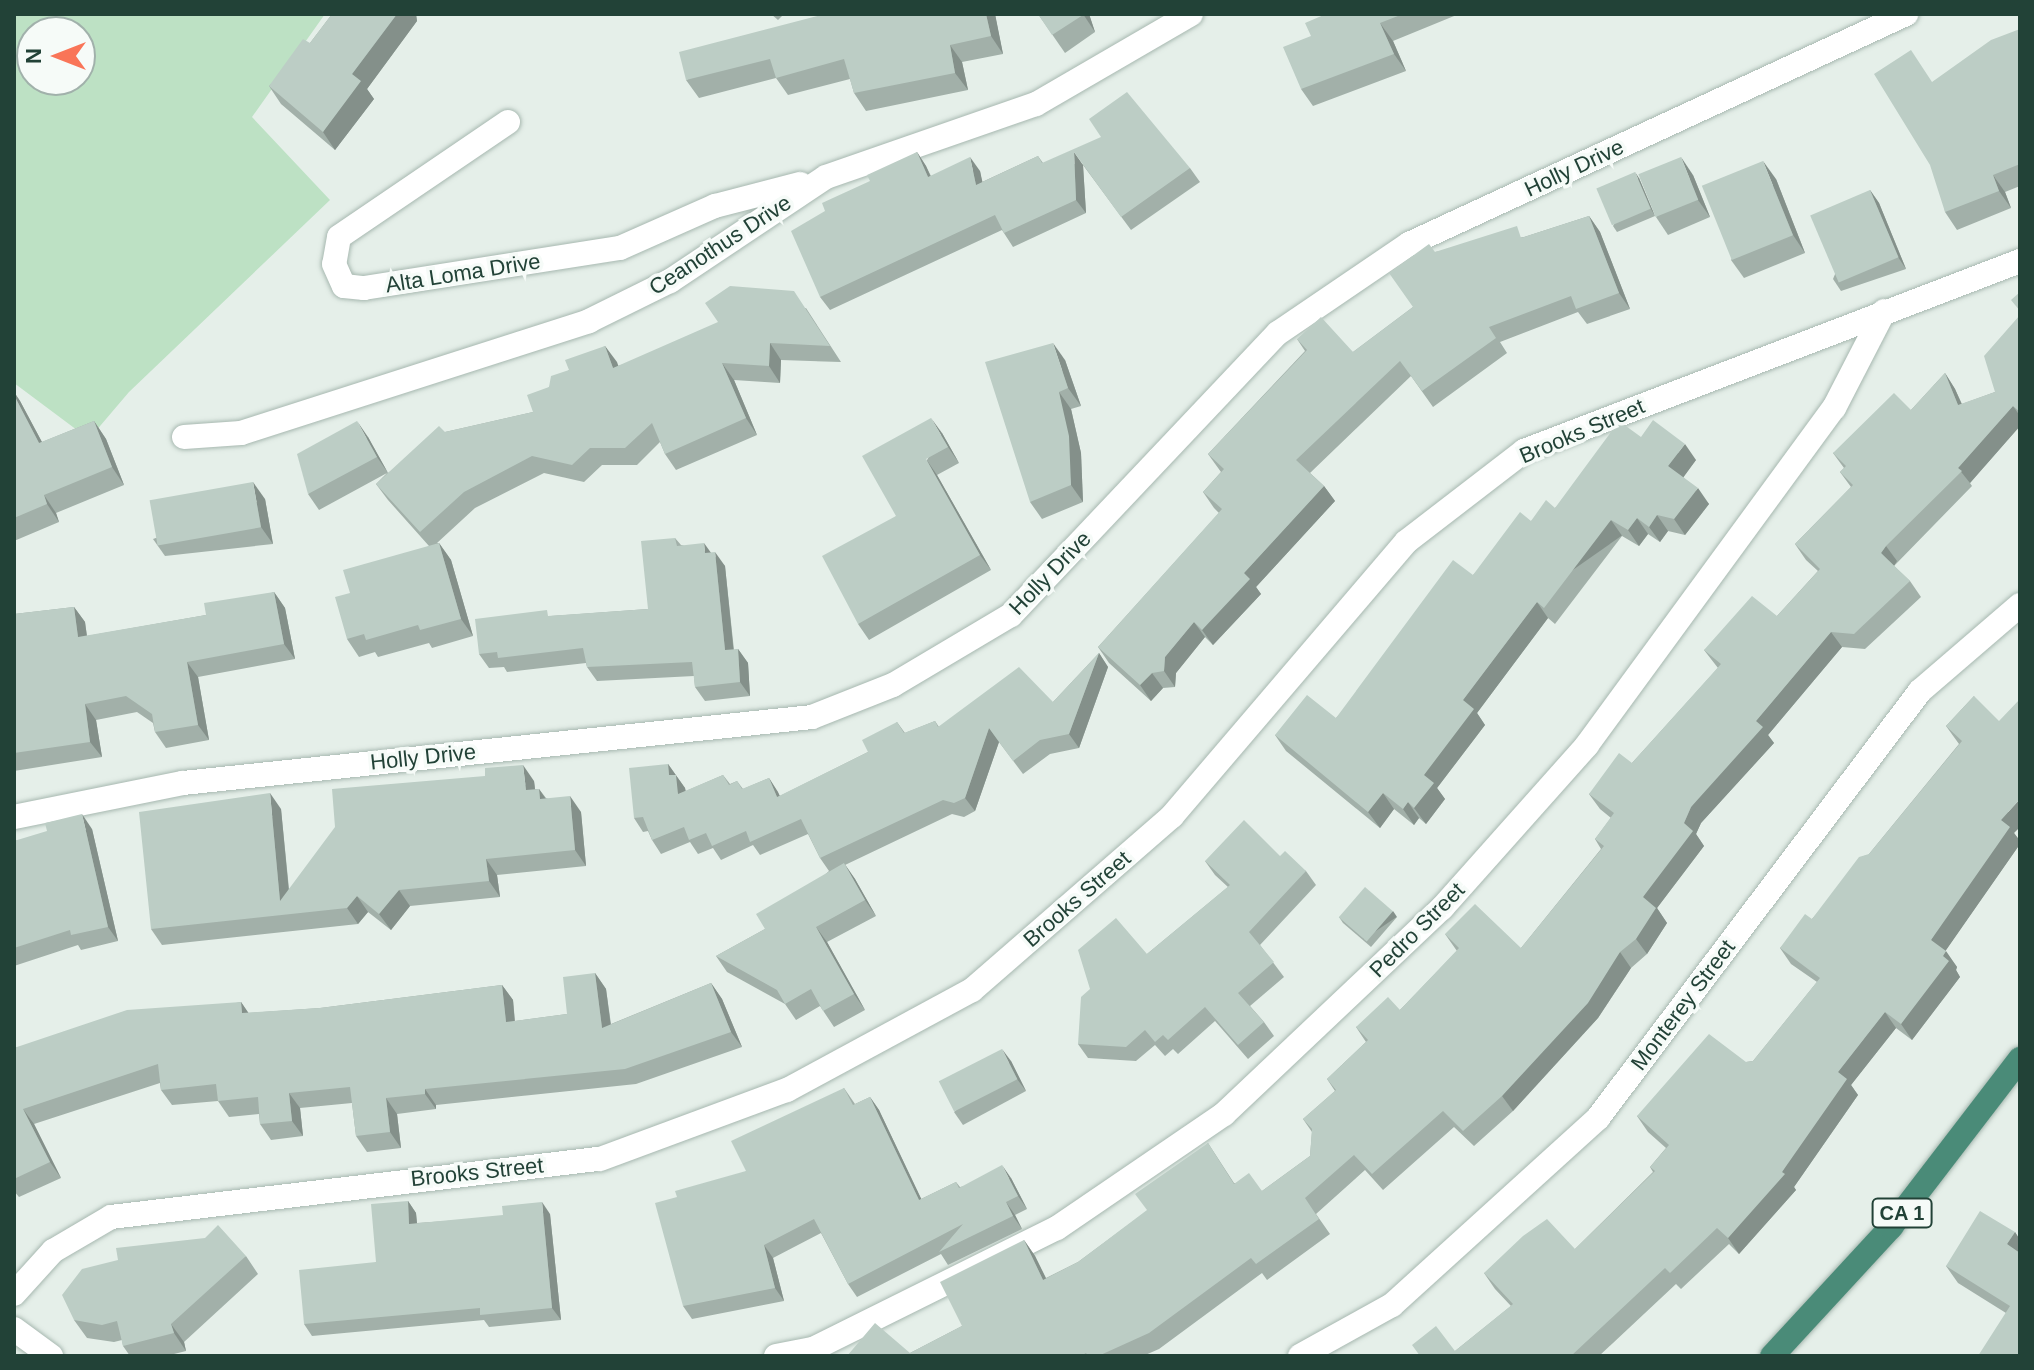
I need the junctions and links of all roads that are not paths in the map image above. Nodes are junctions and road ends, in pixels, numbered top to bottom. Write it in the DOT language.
graph roads {
  1 [pos="1191,14"];
  2 [pos="1906,14"];
  3 [pos="508,122"];
  4 [pos="826,177"];
  5 [pos="2020,261"];
  6 [pos="1884,311"];
  7 [pos="184,437"];
  8 [pos="2020,605"];
  9 [pos="14,817"];
  10 [pos="2020,1059"];
  11 [pos="14,1294"];
  12 [pos="14,1329"];
  13 [pos="51,1356"];
  14 [pos="776,1356"];
  15 [pos="1300,1356"];
  16 [pos="1772,1356"];
  1 -- 4 [label="street, Ceanothus Drive"];
  2 -- 9 [label="street, Holly Drive"];
  3 -- 4 [label="street, Alta Loma Drive"];
  4 -- 7 [label="street, Ceanothus Drive"];
  5 -- 6 [label="street, Brooks Street"];
  6 -- 11 [label="street, Brooks Street"];
  6 -- 14 [label="street, Pedro Street"];
  8 -- 15 [label="street, Monterey Street"];
  10 -- 16 [label="highway, CA 1"];
  12 -- 13 [label="street"];
}
